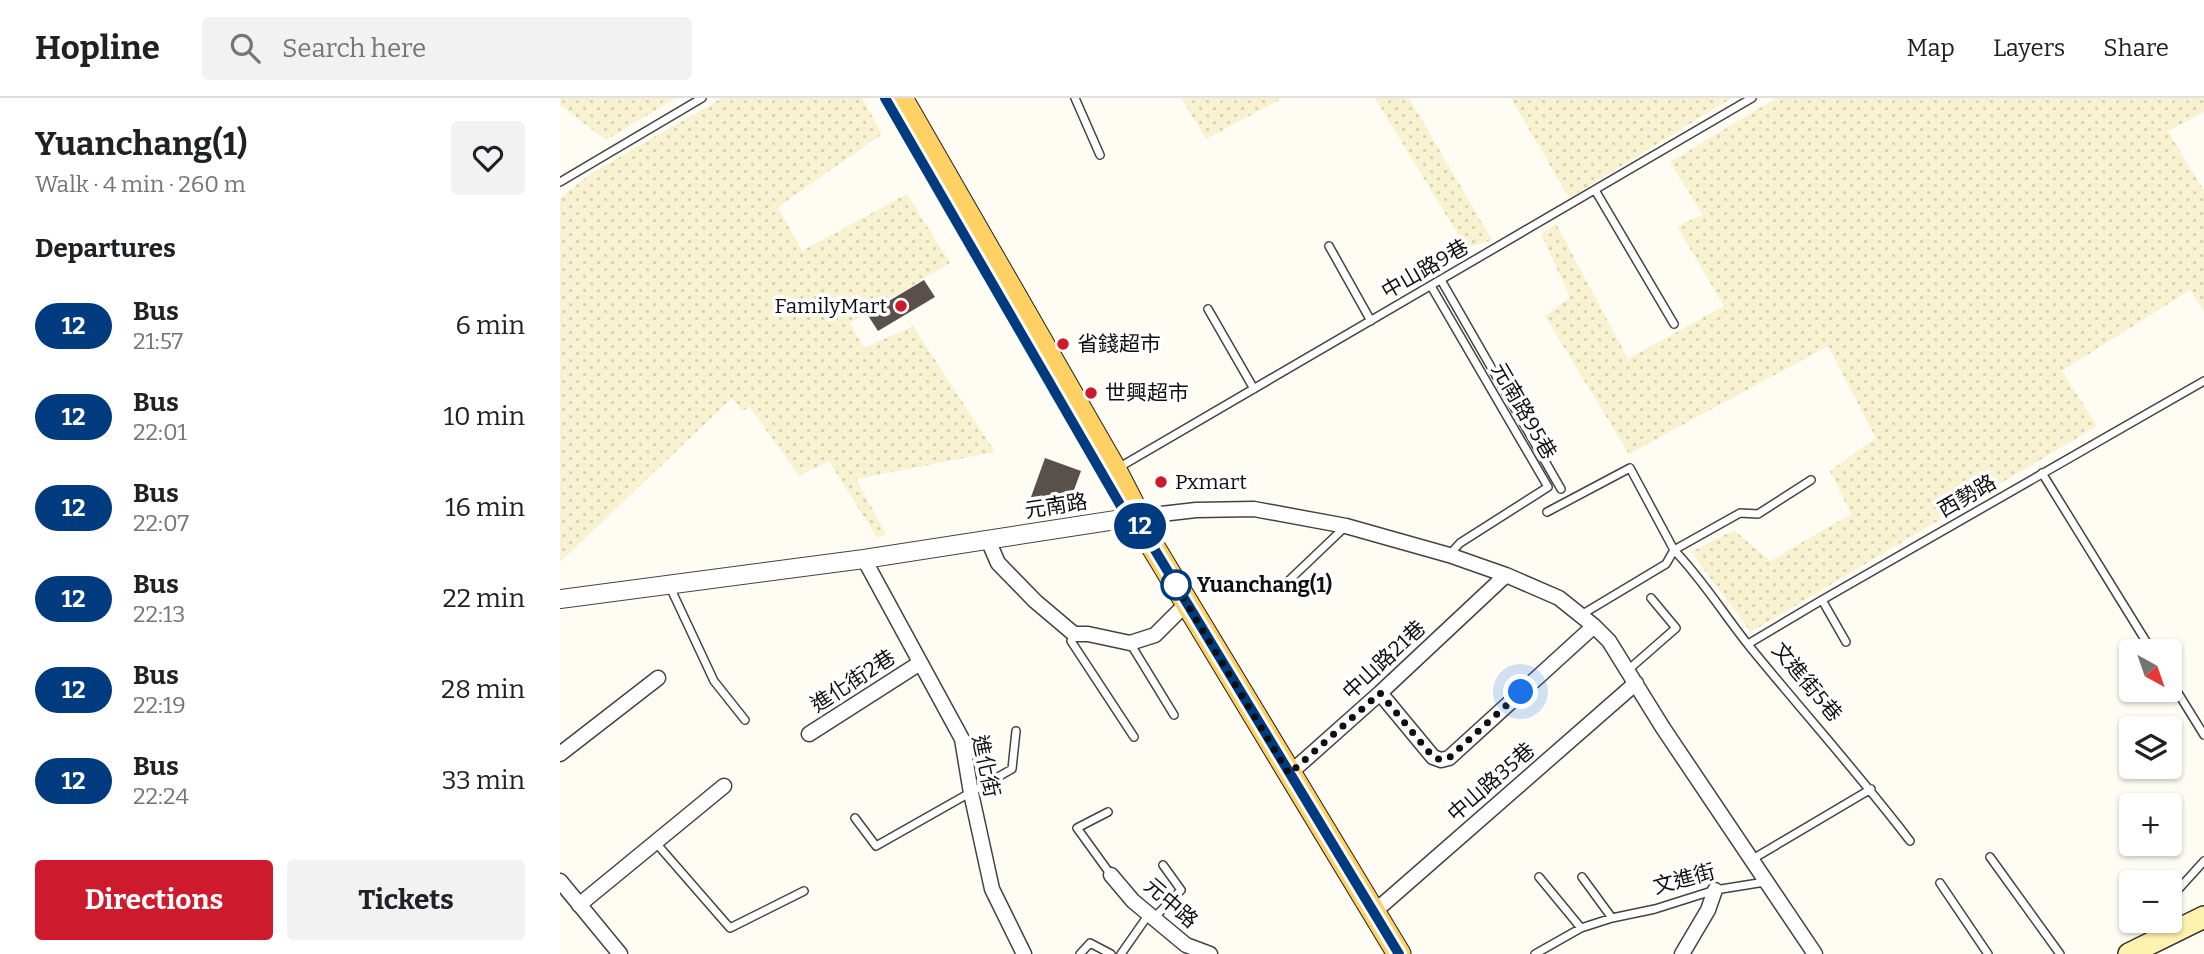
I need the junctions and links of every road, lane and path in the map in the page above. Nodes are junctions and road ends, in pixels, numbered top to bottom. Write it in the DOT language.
graph roads {
  1 [pos="702,98"];
  2 [pos="885,98"];
  3 [pos="901,98"];
  4 [pos="1075,98"];
  5 [pos="1752,98"];
  6 [pos="1100,155"];
  7 [pos="560,182"];
  8 [pos="1595,190"];
  9 [pos="1329,246"];
  10 [pos="1441,280"];
  11 [pos="1431,286"];
  12 [pos="1208,309"];
  13 [pos="1371,321"];
  14 [pos="1674,324"];
  15 [pos="2204,380"];
  16 [pos="1254,389"];
  17 [pos="1115,470"];
  18 [pos="2042,473"];
  19 [pos="1811,480"];
  20 [pos="1561,489"];
  21 [pos="1547,512"];
  22 [pos="1135,517"];
  23 [pos="1346,526"];
  24 [pos="988,540"];
  25 [pos="1674,550"];
  26 [pos="1449,555"];
  27 [pos="864,559"];
  28 [pos="1506,575"];
  29 [pos="670,586"];
  30 [pos="1281,588"];
  31 [pos="1651,598"];
  32 [pos="560,599"];
  33 [pos="1822,600"];
  34 [pos="1186,603"];
  35 [pos="1581,615"];
  36 [pos="1594,625"];
  37 [pos="1074,634"];
  38 [pos="2145,639"];
  39 [pos="1846,642"];
  40 [pos="1130,643"];
  41 [pos="1748,644"];
  42 [pos="920,663"];
  43 [pos="1628,670"];
  44 [pos="658,678"];
  45 [pos="1636,683"];
  46 [pos="1380,693"];
  47 [pos="2182,699"];
  48 [pos="1174,715"];
  49 [pos="745,719"];
  50 [pos="1016,731"];
  51 [pos="809,734"];
  52 [pos="2204,735"];
  53 [pos="1133,737"];
  54 [pos="560,754"];
  55 [pos="1289,774"];
  56 [pos="724,786"];
  57 [pos="1871,789"];
  58 [pos="971,793"];
  59 [pos="1108,812"];
  60 [pos="855,818"];
  61 [pos="1909,841"];
  62 [pos="655,842"];
  63 [pos="1990,857"];
  64 [pos="1751,860"];
  65 [pos="2204,861"];
  66 [pos="1163,865"];
  67 [pos="1111,875"];
  68 [pos="1539,877"];
  69 [pos="1582,877"];
  70 [pos="560,881"];
  71 [pos="1765,882"];
  72 [pos="1940,883"];
  73 [pos="2182,885"];
  74 [pos="1715,890"];
  75 [pos="804,891"];
  76 [pos="579,905"];
  77 [pos="1373,912"];
  78 [pos="1152,916"];
  79 [pos="2204,917"];
  80 [pos="1612,918"];
  81 [pos="1581,928"];
  82 [pos="2182,928"];
  83 [pos="2171,933"];
  84 [pos="1393,952"];
  85 [pos="620,954"];
  86 [pos="1024,954"];
  87 [pos="1080,954"];
  88 [pos="1111,954"];
  89 [pos="1121,954"];
  90 [pos="1210,954"];
  91 [pos="1535,954"];
  92 [pos="1682,954"];
  93 [pos="1815,954"];
  94 [pos="1988,954"];
  95 [pos="2060,954"];
  96 [pos="2130,954"];
  1 -- 7 [label="lane"];
  2 -- 22 [label="main road"];
  3 -- 17 [label="main road"];
  4 -- 6 [label="lane"];
  5 -- 8 [label="lane, 中山路9巷"];
  8 -- 10 [label="lane, 中山路9巷"];
  8 -- 14 [label="lane"];
  9 -- 13 [label="lane"];
  10 -- 11 [label="lane, 中山路9巷"];
  10 -- 20 [label="lane"];
  11 -- 13 [label="lane, 中山路9巷"];
  11 -- 26 [label="lane, 元南路95巷"];
  12 -- 16 [label="lane"];
  13 -- 16 [label="lane, 中山路9巷"];
  15 -- 18 [label="lane, 西勢路"];
  16 -- 17 [label="lane, 中山路9巷"];
  17 -- 22 [label="main road"];
  18 -- 33 [label="lane, 西勢路"];
  18 -- 38 [label="lane"];
  19 -- 25 [label="lane"];
  21 -- 25 [label="lane, 文進街5巷"];
  22 -- 23 [label="street, 元南路"];
  22 -- 24 [label="street, 元南路"];
  22 -- 34 [label="main road"];
  23 -- 26 [label="street, 元南路"];
  23 -- 30 [label="lane"];
  24 -- 27 [label="street, 元南路"];
  24 -- 37 [label="street"];
  25 -- 35 [label="lane"];
  25 -- 41 [label="lane, 文進街5巷"];
  26 -- 28 [label="street, 元南路"];
  27 -- 29 [label="street, 元南路"];
  27 -- 42 [label="street, 進化街"];
  28 -- 35 [label="street, 元南路"];
  28 -- 46 [label="street, 中山路21巷"];
  29 -- 32 [label="street, 元南路"];
  29 -- 49 [label="lane"];
  31 -- 43 [label="lane"];
  33 -- 39 [label="lane"];
  33 -- 41 [label="lane, 西勢路"];
  34 -- 40 [label="street"];
  34 -- 55 [label="main road"];
  35 -- 36 [label="street, 元南路"];
  36 -- 43 [label="street, 元南路"];
  36 -- 46 [label="street"];
  37 -- 40 [label="street"];
  37 -- 53 [label="lane"];
  40 -- 48 [label="lane"];
  41 -- 57 [label="lane, 文進街5巷"];
  42 -- 51 [label="street, 進化街2巷"];
  42 -- 58 [label="street, 進化街"];
  43 -- 45 [label="street, 元南路"];
  44 -- 54 [label="street"];
  45 -- 64 [label="street"];
  45 -- 77 [label="street, 中山路35巷"];
  46 -- 55 [label="street, 中山路21巷"];
  47 -- 52 [label="lane"];
  50 -- 58 [label="lane"];
  55 -- 77 [label="main road"];
  56 -- 62 [label="street"];
  57 -- 61 [label="lane, 文進街5巷"];
  57 -- 64 [label="lane"];
  58 -- 60 [label="lane"];
  58 -- 86 [label="street, 進化街"];
  59 -- 67 [label="lane"];
  62 -- 75 [label="lane"];
  62 -- 76 [label="street"];
  63 -- 95 [label="lane"];
  64 -- 71 [label="street"];
  65 -- 73 [label="lane"];
  66 -- 78 [label="lane"];
  67 -- 78 [label="street, 元中路"];
  68 -- 81 [label="lane"];
  69 -- 80 [label="lane"];
  70 -- 76 [label="street"];
  71 -- 74 [label="lane, 文進街"];
  71 -- 93 [label="street"];
  72 -- 94 [label="lane"];
  74 -- 80 [label="lane, 文進街"];
  74 -- 92 [label="street"];
  76 -- 85 [label="street"];
  77 -- 84 [label="main road"];
  78 -- 89 [label="lane"];
  78 -- 90 [label="street, 元中路"];
  79 -- 82 [label="main road"];
  80 -- 81 [label="lane, 文進街"];
  81 -- 91 [label="lane, 文進街"];
  83 -- 96 [label="main road"];
  87 -- 88 [label="lane"];
}
